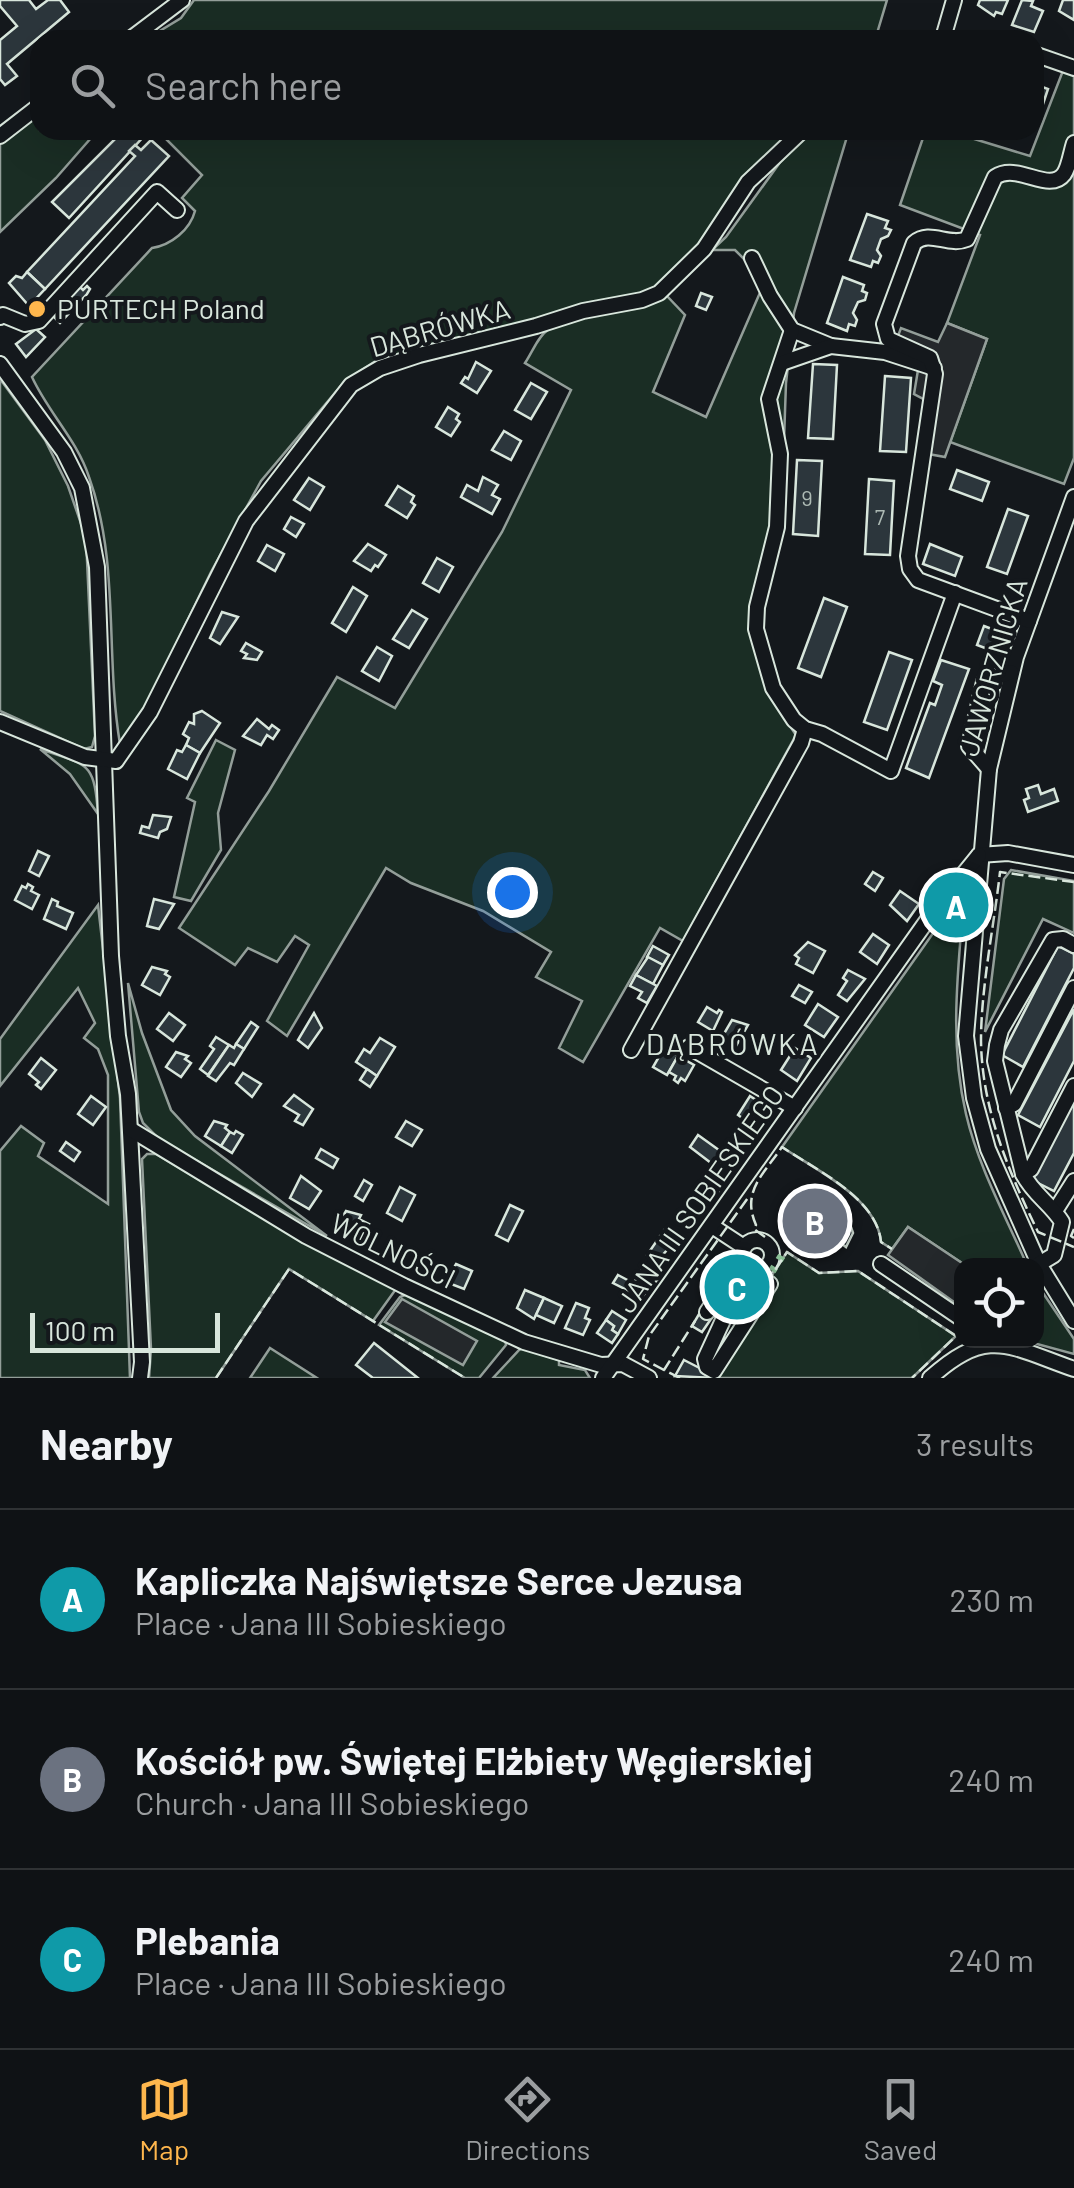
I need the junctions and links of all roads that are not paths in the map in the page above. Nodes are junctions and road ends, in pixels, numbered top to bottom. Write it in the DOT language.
graph roads {
  1 [pos="182,0"];
  2 [pos="954,0"];
  3 [pos="142,30"];
  4 [pos="946,30"];
  5 [pos="1044,58"];
  6 [pos="1074,68"];
  7 [pos="30,113"];
  8 [pos="0,136"];
  9 [pos="792,140"];
  10 [pos="1074,143"];
  11 [pos="177,210"];
  12 [pos="752,258"];
  13 [pos="0,317"];
  14 [pos="792,330"];
  15 [pos="831,346"];
  16 [pos="782,363"];
  17 [pos="0,364"];
  18 [pos="934,368"];
  19 [pos="1074,497"];
  20 [pos="954,594"];
  21 [pos="1029,620"];
  22 [pos="1012,672"];
  23 [pos="0,722"];
  24 [pos="805,729"];
  25 [pos="104,762"];
  26 [pos="989,769"];
  27 [pos="979,854"];
  28 [pos="1074,865"];
  29 [pos="1074,945"];
  30 [pos="1074,988"];
  31 [pos="689,1048"];
  32 [pos="631,1050"];
  33 [pos="1074,1086"];
  34 [pos="795,1108"];
  35 [pos="1006,1108"];
  36 [pos="130,1129"];
  37 [pos="1023,1174"];
  38 [pos="1074,1181"];
  39 [pos="1055,1212"];
  40 [pos="712,1226"];
  41 [pos="744,1247"];
  42 [pos="1036,1258"];
  43 [pos="1044,1261"];
  44 [pos="881,1264"];
  45 [pos="758,1270"];
  46 [pos="1044,1272"];
  47 [pos="707,1312"];
  48 [pos="954,1314"];
  49 [pos="1074,1322"];
  50 [pos="972,1348"];
  51 [pos="1011,1348"];
  52 [pos="613,1365"];
  53 [pos="1074,1369"];
  54 [pos="140,1378"];
  55 [pos="603,1378"];
  56 [pos="649,1378"];
  57 [pos="930,1378"];
  1 -- 3 [label="street"];
  2 -- 4 [label="street"];
  5 -- 6 [label="street"];
  7 -- 8 [label="street"];
  9 -- 25 [label="street, DĄBRÓWKA"];
  10 -- 18 [label="street"];
  11 -- 13 [label="street"];
  12 -- 14 [label="street"];
  14 -- 15 [label="street"];
  14 -- 16 [label="street"];
  15 -- 16 [label="street"];
  15 -- 18 [label="street"];
  16 -- 24 [label="street"];
  17 -- 25 [label="street"];
  18 -- 20 [label="street"];
  19 -- 21 [label="street, JAWORZNICKA"];
  20 -- 21 [label="street"];
  20 -- 24 [label="street"];
  21 -- 22 [label="street, JAWORZNICKA"];
  22 -- 26 [label="street, JAWORZNICKA"];
  22 -- 26 [label="street"];
  23 -- 25 [label="street"];
  24 -- 32 [label="street"];
  25 -- 36 [label="street"];
  26 -- 27 [label="street, JAWORZNICKA"];
  27 -- 28 [label="street"];
  27 -- 34 [label="street, JANA III SOBIESKIEGO"];
  27 -- 42 [label="street, JAWORZNICKA"];
  29 -- 35 [label="street"];
  30 -- 35 [label="street"];
  31 -- 34 [label="street"];
  33 -- 37 [label="street"];
  34 -- 40 [label="street, JANA III SOBIESKIEGO"];
  35 -- 37 [label="street"];
  36 -- 52 [label="street, WOLNOŚCI"];
  36 -- 54 [label="street"];
  37 -- 39 [label="street"];
  38 -- 39 [label="street"];
  39 -- 43 [label="street"];
  40 -- 41 [label="street"];
  40 -- 52 [label="street, JANA III SOBIESKIEGO"];
  41 -- 45 [label="street"];
  41 -- 45 [label="street"];
  44 -- 48 [label="street"];
  45 -- 47 [label="street"];
  46 -- 49 [label="street, JAWORZNICKA"];
  50 -- 57 [label="street"];
  51 -- 53 [label="street"];
  52 -- 55 [label="street, JANA III SOBIESKIEGO"];
  52 -- 56 [label="street, WOLNOŚCI"];
}
